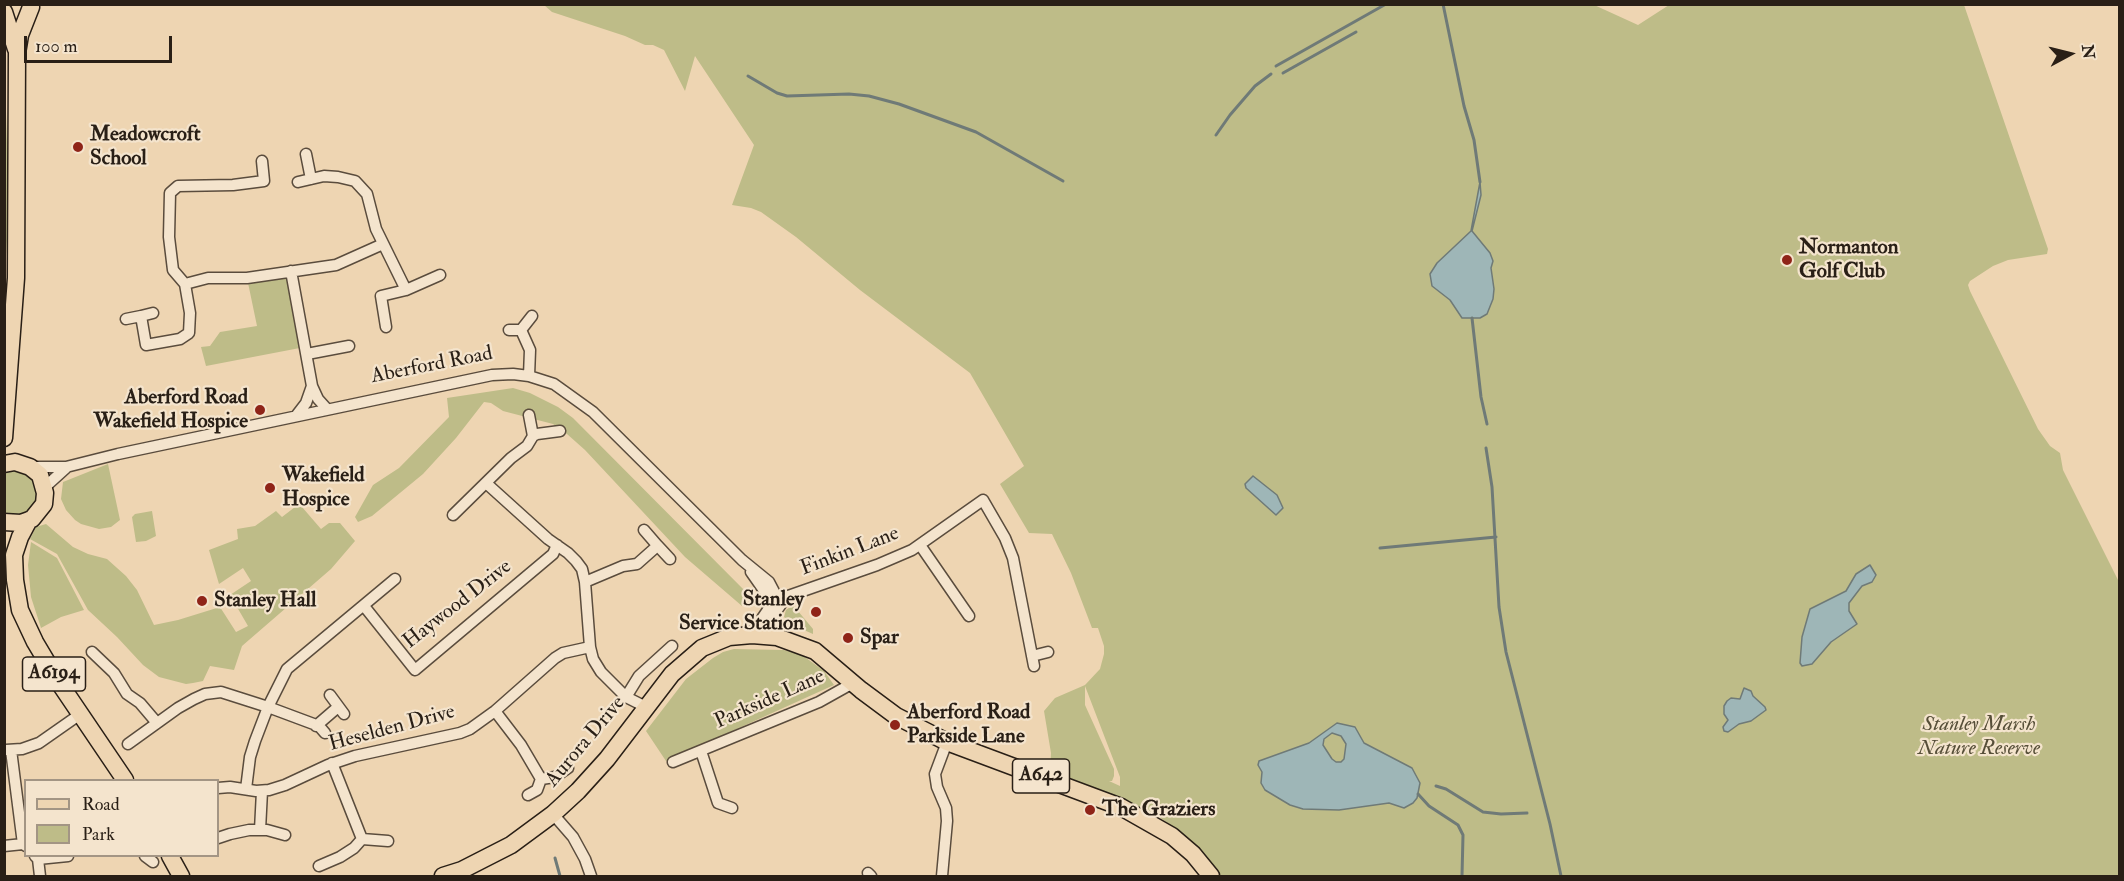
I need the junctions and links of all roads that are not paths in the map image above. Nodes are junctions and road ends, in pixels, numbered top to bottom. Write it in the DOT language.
graph roads {
  1 [pos="32,6"];
  2 [pos="4,12"];
  3 [pos="16,53"];
  4 [pos="306,154"];
  5 [pos="262,161"];
  6 [pos="311,179"];
  7 [pos="298,182"];
  8 [pos="383,244"];
  9 [pos="291,271"];
  10 [pos="440,275"];
  11 [pos="185,284"];
  12 [pos="406,290"];
  13 [pos="153,313"];
  14 [pos="141,316"];
  15 [pos="532,316"];
  16 [pos="126,319"];
  17 [pos="386,327"];
  18 [pos="509,330"];
  19 [pos="521,330"];
  20 [pos="349,346"];
  21 [pos="335,349"];
  22 [pos="307,354"];
  23 [pos="337,361"];
  24 [pos="529,376"];
  25 [pos="312,386"];
  26 [pos="327,409"];
  27 [pos="529,415"];
  28 [pos="296,416"];
  29 [pos="560,431"];
  30 [pos="5,436"];
  31 [pos="533,436"];
  32 [pos="4,464"];
  33 [pos="27,465"];
  34 [pos="66,467"];
  35 [pos="486,483"];
  36 [pos="45,487"];
  37 [pos="453,515"];
  38 [pos="29,520"];
  39 [pos="4,524"];
  40 [pos="644,530"];
  41 [pos="557,545"];
  42 [pos="657,545"];
  43 [pos="920,545"];
  44 [pos="14,555"];
  45 [pos="670,559"];
  46 [pos="395,579"];
  47 [pos="585,582"];
  48 [pos="779,601"];
  49 [pos="364,606"];
  50 [pos="969,616"];
  51 [pos="764,636"];
  52 [pos="590,646"];
  53 [pos="672,646"];
  54 [pos="92,652"];
  55 [pos="1048,652"];
  56 [pos="854,683"];
  57 [pos="330,695"];
  58 [pos="626,697"];
  59 [pos="268,707"];
  60 [pos="646,707"];
  61 [pos="495,711"];
  62 [pos="80,715"];
  63 [pos="157,723"];
  64 [pos="947,742"];
  65 [pos="128,744"];
  66 [pos="8,750"];
  67 [pos="700,751"];
  68 [pos="673,762"];
  69 [pos="332,764"];
  70 [pos="568,768"];
  71 [pos="541,778"];
  72 [pos="124,779"];
  73 [pos="219,788"];
  74 [pos="246,789"];
  75 [pos="262,790"];
  76 [pos="528,795"];
  77 [pos="732,808"];
  78 [pos="553,814"];
  79 [pos="260,830"];
  80 [pos="285,835"];
  81 [pos="219,838"];
  82 [pos="362,839"];
  83 [pos="388,841"];
  84 [pos="24,845"];
  85 [pos="4,846"];
  86 [pos="36,857"];
  87 [pos="171,857"];
  88 [pos="319,866"];
  89 [pos="40,876"];
  90 [pos="181,876"];
  91 [pos="443,876"];
  92 [pos="591,876"];
  93 [pos="942,876"];
  94 [pos="1210,876"];
  1 -- 2 [label="main road"];
  1 -- 3 [label="main road"];
  2 -- 3 [label="main road"];
  3 -- 30 [label="main road"];
  4 -- 6 [label="street"];
  5 -- 11 [label="street"];
  6 -- 7 [label="street"];
  6 -- 8 [label="street"];
  8 -- 9 [label="street"];
  8 -- 12 [label="street"];
  9 -- 11 [label="street"];
  9 -- 22 [label="street"];
  10 -- 12 [label="street"];
  11 -- 14 [label="street"];
  12 -- 17 [label="street"];
  13 -- 14 [label="street"];
  14 -- 16 [label="street"];
  15 -- 19 [label="street"];
  18 -- 19 [label="street"];
  19 -- 24 [label="street"];
  20 -- 21 [label="street"];
  21 -- 22 [label="street"];
  21 -- 23 [label="street"];
  22 -- 25 [label="street"];
  24 -- 26 [label="street, Aberford Road"];
  24 -- 48 [label="street, Aberford Road"];
  25 -- 26 [label="street"];
  25 -- 28 [label="street"];
  26 -- 28 [label="street, Aberford Road"];
  27 -- 31 [label="street"];
  28 -- 34 [label="street, Aberford Road"];
  29 -- 31 [label="street"];
  30 -- 33 [label="main road"];
  31 -- 35 [label="street"];
  32 -- 33 [label="main road"];
  33 -- 34 [label="street, Aberford Road"];
  33 -- 36 [label="main road"];
  34 -- 36 [label="street, Aberford Road"];
  35 -- 37 [label="street"];
  35 -- 41 [label="street"];
  36 -- 38 [label="main road, A6194"];
  38 -- 39 [label="main road, A6194"];
  38 -- 44 [label="main road, A6194"];
  39 -- 44 [label="main road, A6194"];
  40 -- 42 [label="street"];
  41 -- 47 [label="street"];
  41 -- 49 [label="street, Haywood Drive"];
  42 -- 45 [label="street"];
  42 -- 47 [label="street"];
  43 -- 48 [label="street, Finkin Lane"];
  43 -- 50 [label="street"];
  43 -- 55 [label="street, Finkin Lane"];
  44 -- 62 [label="main road, A6194"];
  46 -- 49 [label="street"];
  47 -- 52 [label="street"];
  48 -- 51 [label="street"];
  48 -- 51 [label="street"];
  49 -- 59 [label="street"];
  51 -- 56 [label="main road, A642"];
  51 -- 60 [label="main road, Aurora Drive / A642"];
  52 -- 58 [label="street"];
  52 -- 61 [label="street, Heselden Drive"];
  53 -- 58 [label="street"];
  54 -- 63 [label="street"];
  56 -- 64 [label="main road, A642"];
  56 -- 67 [label="street, Parkside Lane"];
  57 -- 59 [label="street"];
  58 -- 60 [label="street"];
  59 -- 63 [label="street"];
  59 -- 74 [label="street"];
  60 -- 78 [label="main road, Aurora Drive / A642"];
  61 -- 69 [label="street, Heselden Drive"];
  61 -- 71 [label="street"];
  62 -- 66 [label="street"];
  62 -- 72 [label="main road, A6194"];
  63 -- 65 [label="street"];
  64 -- 93 [label="street"];
  64 -- 94 [label="main road, A642"];
  66 -- 84 [label="street"];
  67 -- 68 [label="street, Parkside Lane"];
  67 -- 77 [label="street, Parkside Lane"];
  69 -- 75 [label="street, Heselden Drive"];
  69 -- 82 [label="street"];
  70 -- 71 [label="street"];
  71 -- 76 [label="street"];
  73 -- 74 [label="street, Heselden Drive"];
  74 -- 75 [label="street, Heselden Drive"];
  75 -- 79 [label="street"];
  78 -- 91 [label="main road, Aurora Drive / A642"];
  78 -- 92 [label="street"];
  79 -- 80 [label="street"];
  79 -- 81 [label="street"];
  82 -- 83 [label="street"];
  82 -- 88 [label="street"];
  84 -- 85 [label="street"];
  86 -- 89 [label="street"];
  87 -- 90 [label="main road"];
}
